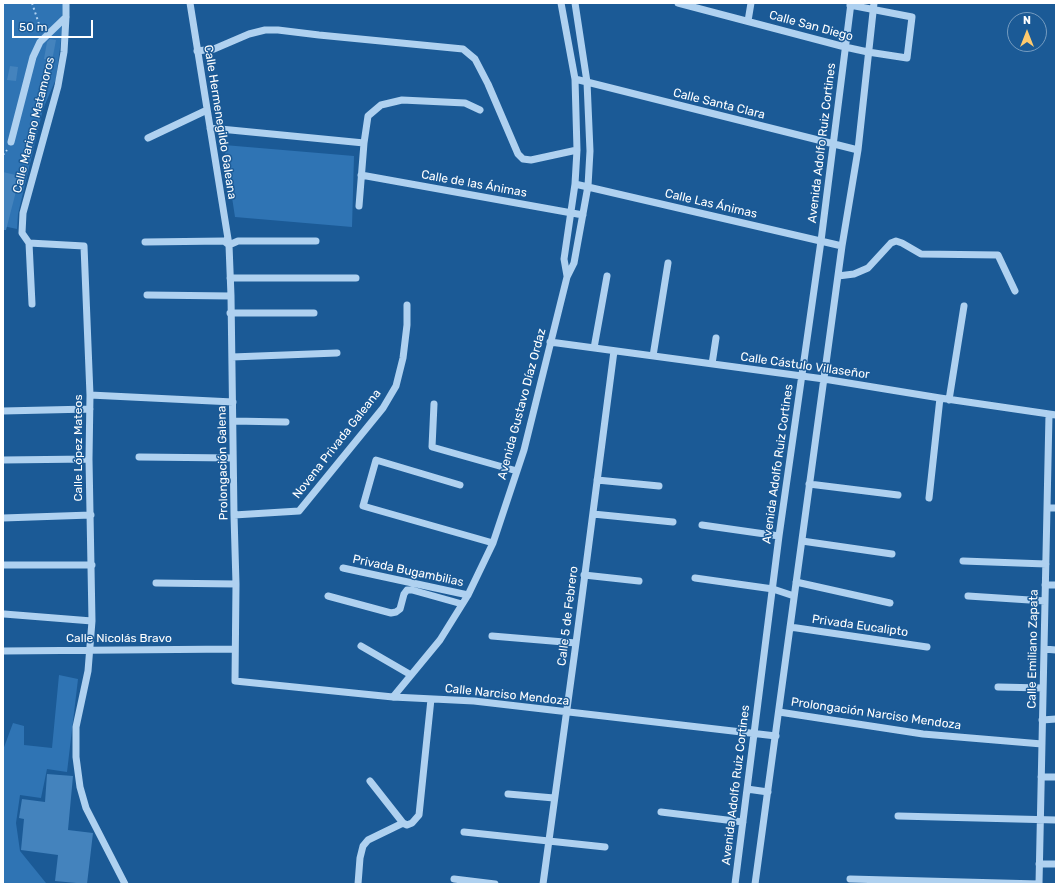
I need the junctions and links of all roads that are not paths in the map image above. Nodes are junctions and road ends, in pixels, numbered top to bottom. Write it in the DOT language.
graph roads {
  1 [pos="66,3"];
  2 [pos="190,3"];
  3 [pos="561,3"];
  4 [pos="575,3"];
  5 [pos="678,3"];
  6 [pos="751,3"];
  7 [pos="850,4"];
  8 [pos="874,6"];
  9 [pos="66,17"];
  10 [pos="748,21"];
  11 [pos="845,47"];
  12 [pos="198,51"];
  13 [pos="868,52"];
  14 [pos="575,79"];
  15 [pos="587,82"];
  16 [pos="207,110"];
  17 [pos="480,110"];
  18 [pos="210,128"];
  19 [pos="148,138"];
  20 [pos="11,142"];
  21 [pos="364,143"];
  22 [pos="833,144"];
  23 [pos="576,150"];
  24 [pos="858,150"];
  25 [pos="361,175"];
  26 [pos="575,184"];
  27 [pos="588,186"];
  28 [pos="359,206"];
  29 [pos="571,213"];
  30 [pos="583,215"];
  31 [pos="316,241"];
  32 [pos="821,241"];
  33 [pos="145,242"];
  34 [pos="29,243"];
  35 [pos="229,245"];
  36 [pos="842,246"];
  37 [pos="668,263"];
  38 [pos="607,276"];
  39 [pos="838,276"];
  40 [pos="567,277"];
  41 [pos="230,278"];
  42 [pos="356,278"];
  43 [pos="1015,291"];
  44 [pos="148,295"];
  45 [pos="231,296"];
  46 [pos="32,304"];
  47 [pos="407,304"];
  48 [pos="964,306"];
  49 [pos="230,313"];
  50 [pos="314,313"];
  51 [pos="716,338"];
  52 [pos="550,342"];
  53 [pos="594,348"];
  54 [pos="614,351"];
  55 [pos="337,353"];
  56 [pos="653,356"];
  57 [pos="232,357"];
  58 [pos="712,364"];
  59 [pos="802,376"];
  60 [pos="824,379"];
  61 [pos="90,395"];
  62 [pos="940,398"];
  63 [pos="950,400"];
  64 [pos="233,402"];
  65 [pos="434,404"];
  66 [pos="90,409"];
  67 [pos="3,411"];
  68 [pos="1052,414"];
  69 [pos="233,421"];
  70 [pos="286,422"];
  71 [pos="139,457"];
  72 [pos="233,458"];
  73 [pos="89,459"];
  74 [pos="3,460"];
  75 [pos="517,472"];
  76 [pos="597,480"];
  77 [pos="810,484"];
  78 [pos="460,485"];
  79 [pos="659,486"];
  80 [pos="898,495"];
  81 [pos="929,498"];
  82 [pos="1047,508"];
  83 [pos="1056,508"];
  84 [pos="593,514"];
  85 [pos="234,515"];
  86 [pos="91,516"];
  87 [pos="3,518"];
  88 [pos="673,522"];
  89 [pos="702,525"];
  90 [pos="779,536"];
  91 [pos="802,541"];
  92 [pos="493,543"];
  93 [pos="892,554"];
  94 [pos="963,561"];
  95 [pos="1046,564"];
  96 [pos="3,565"];
  97 [pos="92,565"];
  98 [pos="343,568"];
  99 [pos="584,575"];
  100 [pos="695,578"];
  101 [pos="640,580"];
  102 [pos="796,582"];
  103 [pos="156,583"];
  104 [pos="236,584"];
  105 [pos="1045,585"];
  106 [pos="1056,585"];
  107 [pos="773,589"];
  108 [pos="468,595"];
  109 [pos="328,596"];
  110 [pos="794,596"];
  111 [pos="968,596"];
  112 [pos="1045,601"];
  113 [pos="890,603"];
  114 [pos="462,604"];
  115 [pos="4,614"];
  116 [pos="92,621"];
  117 [pos="790,627"];
  118 [pos="492,636"];
  119 [pos="576,643"];
  120 [pos="361,646"];
  121 [pos="927,647"];
  122 [pos="235,649"];
  123 [pos="1044,649"];
  124 [pos="3,650"];
  125 [pos="89,650"];
  126 [pos="1056,650"];
  127 [pos="411,675"];
  128 [pos="235,681"];
  129 [pos="998,687"];
  130 [pos="1043,688"];
  131 [pos="393,697"];
  132 [pos="431,699"];
  133 [pos="567,712"];
  134 [pos="779,712"];
  135 [pos="1042,720"];
  136 [pos="1056,720"];
  137 [pos="753,733"];
  138 [pos="776,736"];
  139 [pos="1042,744"];
  140 [pos="1041,777"];
  141 [pos="1056,777"];
  142 [pos="370,781"];
  143 [pos="747,789"];
  144 [pos="768,792"];
  145 [pos="508,794"];
  146 [pos="554,798"];
  147 [pos="661,812"];
  148 [pos="898,816"];
  149 [pos="1040,820"];
  150 [pos="1056,820"];
  151 [pos="743,822"];
  152 [pos="403,824"];
  153 [pos="464,832"];
  154 [pos="549,842"];
  155 [pos="605,847"];
  156 [pos="1039,864"];
  157 [pos="1056,864"];
  158 [pos="850,878"];
  159 [pos="454,879"];
  160 [pos="125,884"];
  161 [pos="358,884"];
  162 [pos="495,884"];
  163 [pos="542,884"];
  164 [pos="735,884"];
  165 [pos="755,884"];
  166 [pos="1039,884"];
  1 -- 9 [label="street, Calle Mariano Matamoros"];
  2 -- 12 [label="street, Calle Hermenegildo Galeana"];
  3 -- 14 [label="street, Avenida Gustavo Díaz Ordaz"];
  4 -- 15 [label="street, Avenida Gustavo Díaz Ordaz"];
  5 -- 10 [label="street, Calle San Diego"];
  6 -- 10 [label="street"];
  7 -- 8 [label="street"];
  7 -- 11 [label="street, Avenida Adolfo Ruiz Cortines"];
  8 -- 13 [label="street"];
  8 -- 13 [label="street, Calle San Diego"];
  9 -- 20 [label="street"];
  9 -- 34 [label="street, Calle Mariano Matamoros"];
  10 -- 11 [label="street, Calle San Diego"];
  11 -- 13 [label="street, Calle San Diego"];
  11 -- 22 [label="street, Avenida Adolfo Ruiz Cortines"];
  12 -- 16 [label="street, Calle Hermenegildo Galeana"];
  12 -- 23 [label="street"];
  13 -- 24 [label="street"];
  14 -- 15 [label="street, Calle Santa Clara"];
  14 -- 23 [label="street, Avenida Gustavo Díaz Ordaz"];
  15 -- 22 [label="street, Calle Santa Clara"];
  15 -- 27 [label="street, Avenida Gustavo Díaz Ordaz"];
  16 -- 18 [label="street, Calle Hermenegildo Galeana"];
  16 -- 19 [label="street"];
  17 -- 21 [label="street"];
  18 -- 21 [label="street"];
  18 -- 35 [label="street, Calle Hermenegildo Galeana"];
  21 -- 25 [label="street"];
  22 -- 24 [label="street, Calle Santa Clara"];
  22 -- 32 [label="street, Avenida Adolfo Ruiz Cortines"];
  23 -- 26 [label="street, Avenida Gustavo Díaz Ordaz"];
  24 -- 36 [label="street"];
  25 -- 28 [label="street"];
  25 -- 29 [label="street, Calle de las Ánimas"];
  26 -- 27 [label="street, Calle Las Ánimas"];
  26 -- 29 [label="street, Avenida Gustavo Díaz Ordaz"];
  27 -- 30 [label="street, Avenida Gustavo Díaz Ordaz"];
  27 -- 32 [label="street, Calle Las Ánimas"];
  29 -- 30 [label="street, Calle de las Ánimas"];
  29 -- 40 [label="street, Avenida Gustavo Díaz Ordaz"];
  30 -- 40 [label="street, Avenida Gustavo Díaz Ordaz"];
  31 -- 35 [label="street"];
  32 -- 36 [label="street, Calle Las Ánimas"];
  32 -- 59 [label="street, Avenida Adolfo Ruiz Cortines"];
  33 -- 35 [label="street"];
  34 -- 46 [label="street, Calle Mariano Matamoros"];
  34 -- 61 [label="street, Calle López Mateos"];
  35 -- 41 [label="street, Prolongación Galena"];
  36 -- 39 [label="street"];
  37 -- 56 [label="street"];
  38 -- 53 [label="street"];
  39 -- 43 [label="street"];
  39 -- 60 [label="street"];
  40 -- 52 [label="street, Avenida Gustavo Díaz Ordaz"];
  41 -- 42 [label="street"];
  41 -- 45 [label="street, Prolongación Galena"];
  44 -- 45 [label="street"];
  45 -- 49 [label="street, Prolongación Galena"];
  47 -- 85 [label="street, Novena Privada Galeana"];
  48 -- 63 [label="street"];
  49 -- 50 [label="street"];
  49 -- 57 [label="street, Prolongación Galena"];
  51 -- 58 [label="street"];
  52 -- 53 [label="street, Calle Cástulo Villaseñor"];
  52 -- 75 [label="street, Avenida Gustavo Díaz Ordaz"];
  53 -- 54 [label="street, Calle Cástulo Villaseñor"];
  54 -- 56 [label="street, Calle Cástulo Villaseñor"];
  54 -- 76 [label="street, Calle 5 de Febrero"];
  55 -- 57 [label="street"];
  56 -- 58 [label="street, Calle Cástulo Villaseñor"];
  57 -- 64 [label="street, Prolongación Galena"];
  58 -- 59 [label="street, Calle Cástulo Villaseñor"];
  59 -- 60 [label="street, Calle Cástulo Villaseñor"];
  59 -- 90 [label="street, Avenida Adolfo Ruiz Cortines"];
  60 -- 62 [label="street, Calle Cástulo Villaseñor"];
  60 -- 77 [label="street"];
  61 -- 64 [label="street"];
  61 -- 66 [label="street, Calle López Mateos"];
  62 -- 63 [label="street, Calle Cástulo Villaseñor"];
  62 -- 81 [label="street"];
  63 -- 68 [label="street, Calle Cástulo Villaseñor"];
  64 -- 69 [label="street, Prolongación Galena"];
  65 -- 75 [label="street"];
  66 -- 67 [label="street"];
  66 -- 73 [label="street, Calle López Mateos"];
  68 -- 82 [label="street, Calle Emiliano Zapata"];
  69 -- 70 [label="street"];
  69 -- 72 [label="street, Prolongación Galena"];
  71 -- 72 [label="street"];
  72 -- 85 [label="street, Prolongación Galena"];
  73 -- 74 [label="street"];
  73 -- 86 [label="street, Calle López Mateos"];
  75 -- 92 [label="street, Avenida Gustavo Díaz Ordaz"];
  76 -- 79 [label="street"];
  76 -- 84 [label="street, Calle 5 de Febrero"];
  77 -- 80 [label="street"];
  77 -- 91 [label="street"];
  78 -- 92 [label="street"];
  82 -- 83 [label="street"];
  82 -- 95 [label="street, Calle Emiliano Zapata"];
  84 -- 88 [label="street"];
  84 -- 99 [label="street, Calle 5 de Febrero"];
  85 -- 104 [label="street, Prolongación Galena"];
  86 -- 87 [label="street"];
  86 -- 97 [label="street, Calle López Mateos"];
  89 -- 90 [label="street"];
  90 -- 107 [label="street, Avenida Adolfo Ruiz Cortines"];
  91 -- 93 [label="street"];
  91 -- 102 [label="street"];
  92 -- 108 [label="street, Avenida Gustavo Díaz Ordaz"];
  94 -- 95 [label="street"];
  95 -- 105 [label="street, Calle Emiliano Zapata"];
  96 -- 97 [label="street"];
  97 -- 116 [label="street, Calle López Mateos"];
  98 -- 108 [label="street, Privada Bugambilias"];
  99 -- 101 [label="street"];
  99 -- 119 [label="street, Calle 5 de Febrero"];
  100 -- 107 [label="street"];
  102 -- 110 [label="street"];
  102 -- 113 [label="street"];
  103 -- 104 [label="street"];
  104 -- 122 [label="street, Prolongación Galena"];
  105 -- 106 [label="street"];
  105 -- 112 [label="street, Calle Emiliano Zapata"];
  107 -- 110 [label="street"];
  107 -- 137 [label="street, Avenida Adolfo Ruiz Cortines"];
  108 -- 114 [label="street, Avenida Gustavo Díaz Ordaz"];
  109 -- 114 [label="street"];
  110 -- 117 [label="street"];
  111 -- 112 [label="street"];
  112 -- 123 [label="street, Calle Emiliano Zapata"];
  114 -- 127 [label="street, Avenida Gustavo Díaz Ordaz"];
  115 -- 116 [label="street"];
  116 -- 125 [label="street, Calle López Mateos"];
  117 -- 121 [label="street, Privada Eucalipto"];
  117 -- 134 [label="street"];
  118 -- 119 [label="street"];
  119 -- 133 [label="street, Calle 5 de Febrero"];
  120 -- 127 [label="street"];
  122 -- 125 [label="street, Calle Nicolás Bravo"];
  122 -- 128 [label="street, Prolongación Galena"];
  123 -- 126 [label="street"];
  123 -- 130 [label="street, Calle Emiliano Zapata"];
  124 -- 125 [label="street, Calle Nicolás Bravo"];
  125 -- 160 [label="street, Calle López Mateos"];
  127 -- 131 [label="street, Avenida Gustavo Díaz Ordaz"];
  128 -- 131 [label="street, Calle Narciso Mendoza"];
  129 -- 130 [label="street"];
  130 -- 135 [label="street, Calle Emiliano Zapata"];
  131 -- 132 [label="street, Calle Narciso Mendoza"];
  132 -- 133 [label="street, Calle Narciso Mendoza"];
  132 -- 152 [label="street"];
  133 -- 137 [label="street, Calle Narciso Mendoza"];
  133 -- 146 [label="street, Calle 5 de Febrero"];
  134 -- 138 [label="street"];
  134 -- 139 [label="street, Prolongación Narciso Mendoza"];
  135 -- 136 [label="street"];
  135 -- 139 [label="street, Calle Emiliano Zapata"];
  137 -- 138 [label="street, Calle Narciso Mendoza"];
  137 -- 143 [label="street, Avenida Adolfo Ruiz Cortines"];
  138 -- 144 [label="street"];
  139 -- 140 [label="street, Calle Emiliano Zapata"];
  140 -- 141 [label="street"];
  140 -- 149 [label="street, Calle Emiliano Zapata"];
  142 -- 152 [label="street"];
  143 -- 144 [label="street"];
  143 -- 151 [label="street, Avenida Adolfo Ruiz Cortines"];
  144 -- 165 [label="street"];
  145 -- 146 [label="street"];
  146 -- 154 [label="street, Calle 5 de Febrero"];
  147 -- 151 [label="street"];
  148 -- 149 [label="street"];
  149 -- 150 [label="street"];
  149 -- 156 [label="street, Calle Emiliano Zapata"];
  151 -- 164 [label="street, Avenida Adolfo Ruiz Cortines"];
  152 -- 161 [label="street"];
  153 -- 154 [label="street"];
  154 -- 155 [label="street"];
  154 -- 163 [label="street, Calle 5 de Febrero"];
  156 -- 157 [label="street"];
  156 -- 166 [label="street, Calle Emiliano Zapata"];
  158 -- 166 [label="street"];
  159 -- 162 [label="street"];
}
